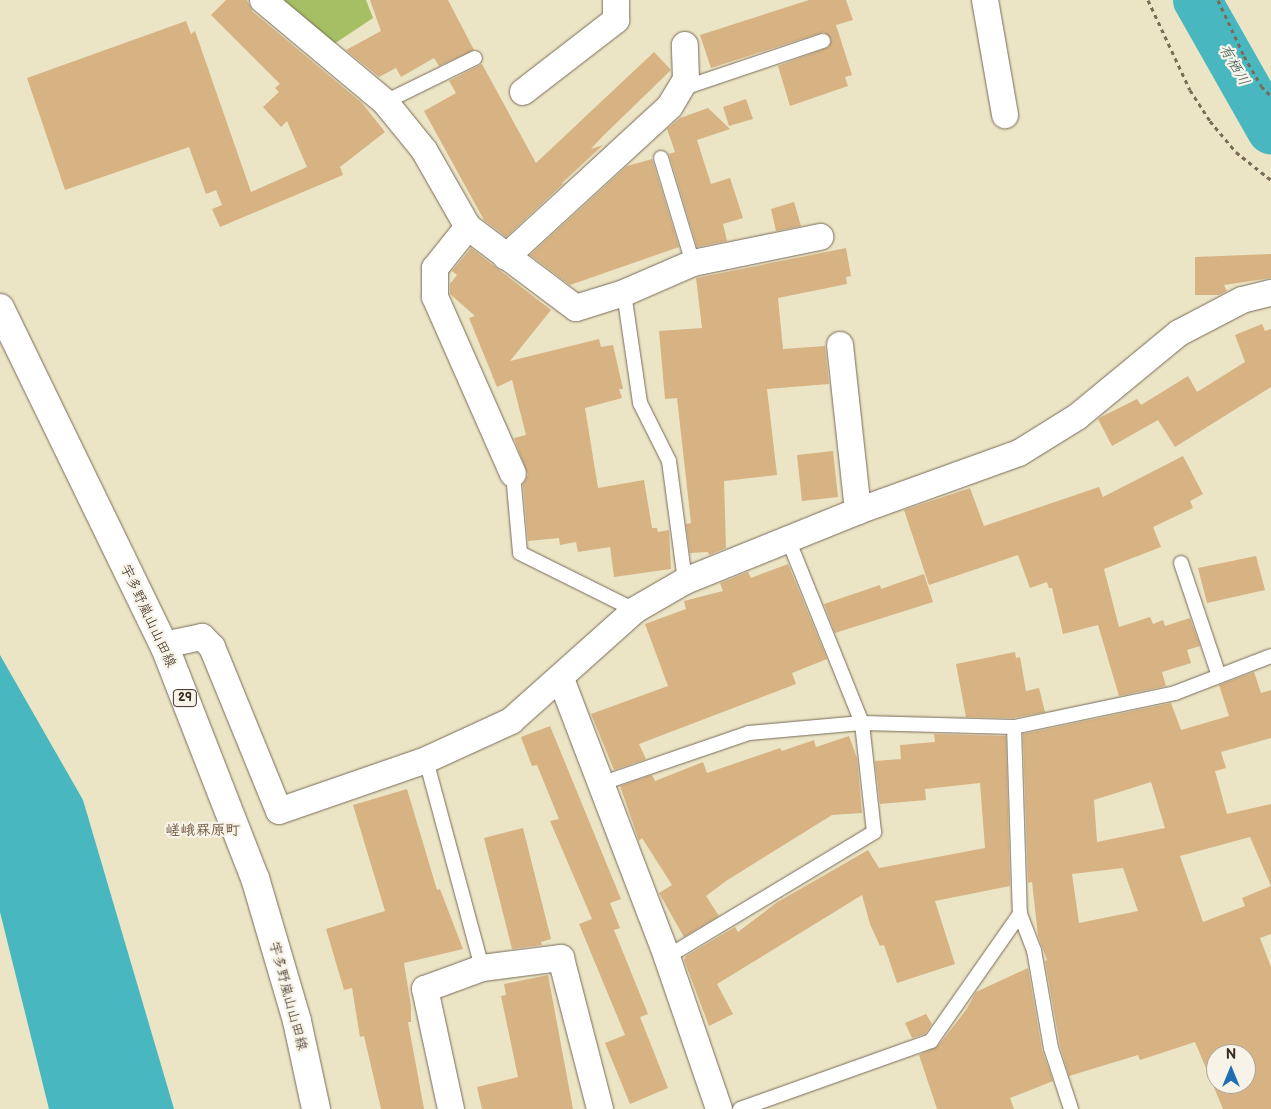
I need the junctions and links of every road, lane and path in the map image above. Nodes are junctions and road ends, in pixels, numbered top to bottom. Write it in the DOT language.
graph roads {
  1 [pos="263,0"];
  2 [pos="616,0"];
  3 [pos="985,0"];
  4 [pos="1148,0"];
  5 [pos="1218,0"];
  6 [pos="823,41"];
  7 [pos="685,45"];
  8 [pos="475,58"];
  9 [pos="680,89"];
  10 [pos="523,92"];
  11 [pos="1271,96"];
  12 [pos="385,102"];
  13 [pos="1005,115"];
  14 [pos="661,158"];
  15 [pos="1271,180"];
  16 [pos="468,227"];
  17 [pos="820,238"];
  18 [pos="506,257"];
  19 [pos="693,263"];
  20 [pos="624,293"];
  21 [pos="1271,293"];
  22 [pos="0,308"];
  23 [pos="840,345"];
  24 [pos="513,474"];
  25 [pos="858,511"];
  26 [pos="788,539"];
  27 [pos="1181,562"];
  28 [pos="685,580"];
  29 [pos="635,610"];
  30 [pos="164,645"];
  31 [pos="1271,656"];
  32 [pos="1219,676"];
  33 [pos="561,679"];
  34 [pos="862,723"];
  35 [pos="1014,727"];
  36 [pos="426,760"];
  37 [pos="600,784"];
  38 [pos="1020,914"];
  39 [pos="667,957"];
  40 [pos="482,968"];
  41 [pos="316,1109"];
  42 [pos="451,1109"];
  43 [pos="600,1109"];
  44 [pos="720,1109"];
  45 [pos="740,1109"];
  46 [pos="1071,1109"];
  1 -- 12 [label="street"];
  2 -- 10 [label="street"];
  3 -- 13 [label="street"];
  4 -- 15 [label="path"];
  5 -- 11 [label="path"];
  6 -- 9 [label="lane"];
  7 -- 9 [label="street"];
  8 -- 12 [label="lane"];
  9 -- 18 [label="street"];
  12 -- 16 [label="street"];
  14 -- 19 [label="lane"];
  16 -- 18 [label="street"];
  16 -- 24 [label="street"];
  17 -- 19 [label="street"];
  18 -- 20 [label="street"];
  19 -- 20 [label="street"];
  20 -- 28 [label="lane"];
  21 -- 25 [label="street"];
  22 -- 30 [label="main road, 宇多野嵐山山田線 / 29"];
  23 -- 25 [label="street"];
  24 -- 29 [label="lane"];
  25 -- 26 [label="street"];
  26 -- 28 [label="street"];
  26 -- 34 [label="lane"];
  27 -- 32 [label="lane"];
  28 -- 29 [label="street"];
  29 -- 33 [label="street"];
  30 -- 36 [label="street"];
  30 -- 41 [label="main road, 宇多野嵐山山田線 / 29"];
  31 -- 32 [label="lane"];
  32 -- 35 [label="lane"];
  33 -- 36 [label="street"];
  33 -- 37 [label="street"];
  34 -- 35 [label="lane"];
  34 -- 37 [label="lane"];
  34 -- 39 [label="lane"];
  35 -- 38 [label="lane"];
  36 -- 40 [label="lane"];
  37 -- 39 [label="street"];
  38 -- 45 [label="lane"];
  38 -- 46 [label="lane"];
  39 -- 44 [label="street"];
  40 -- 42 [label="street"];
  40 -- 43 [label="street"];
}
